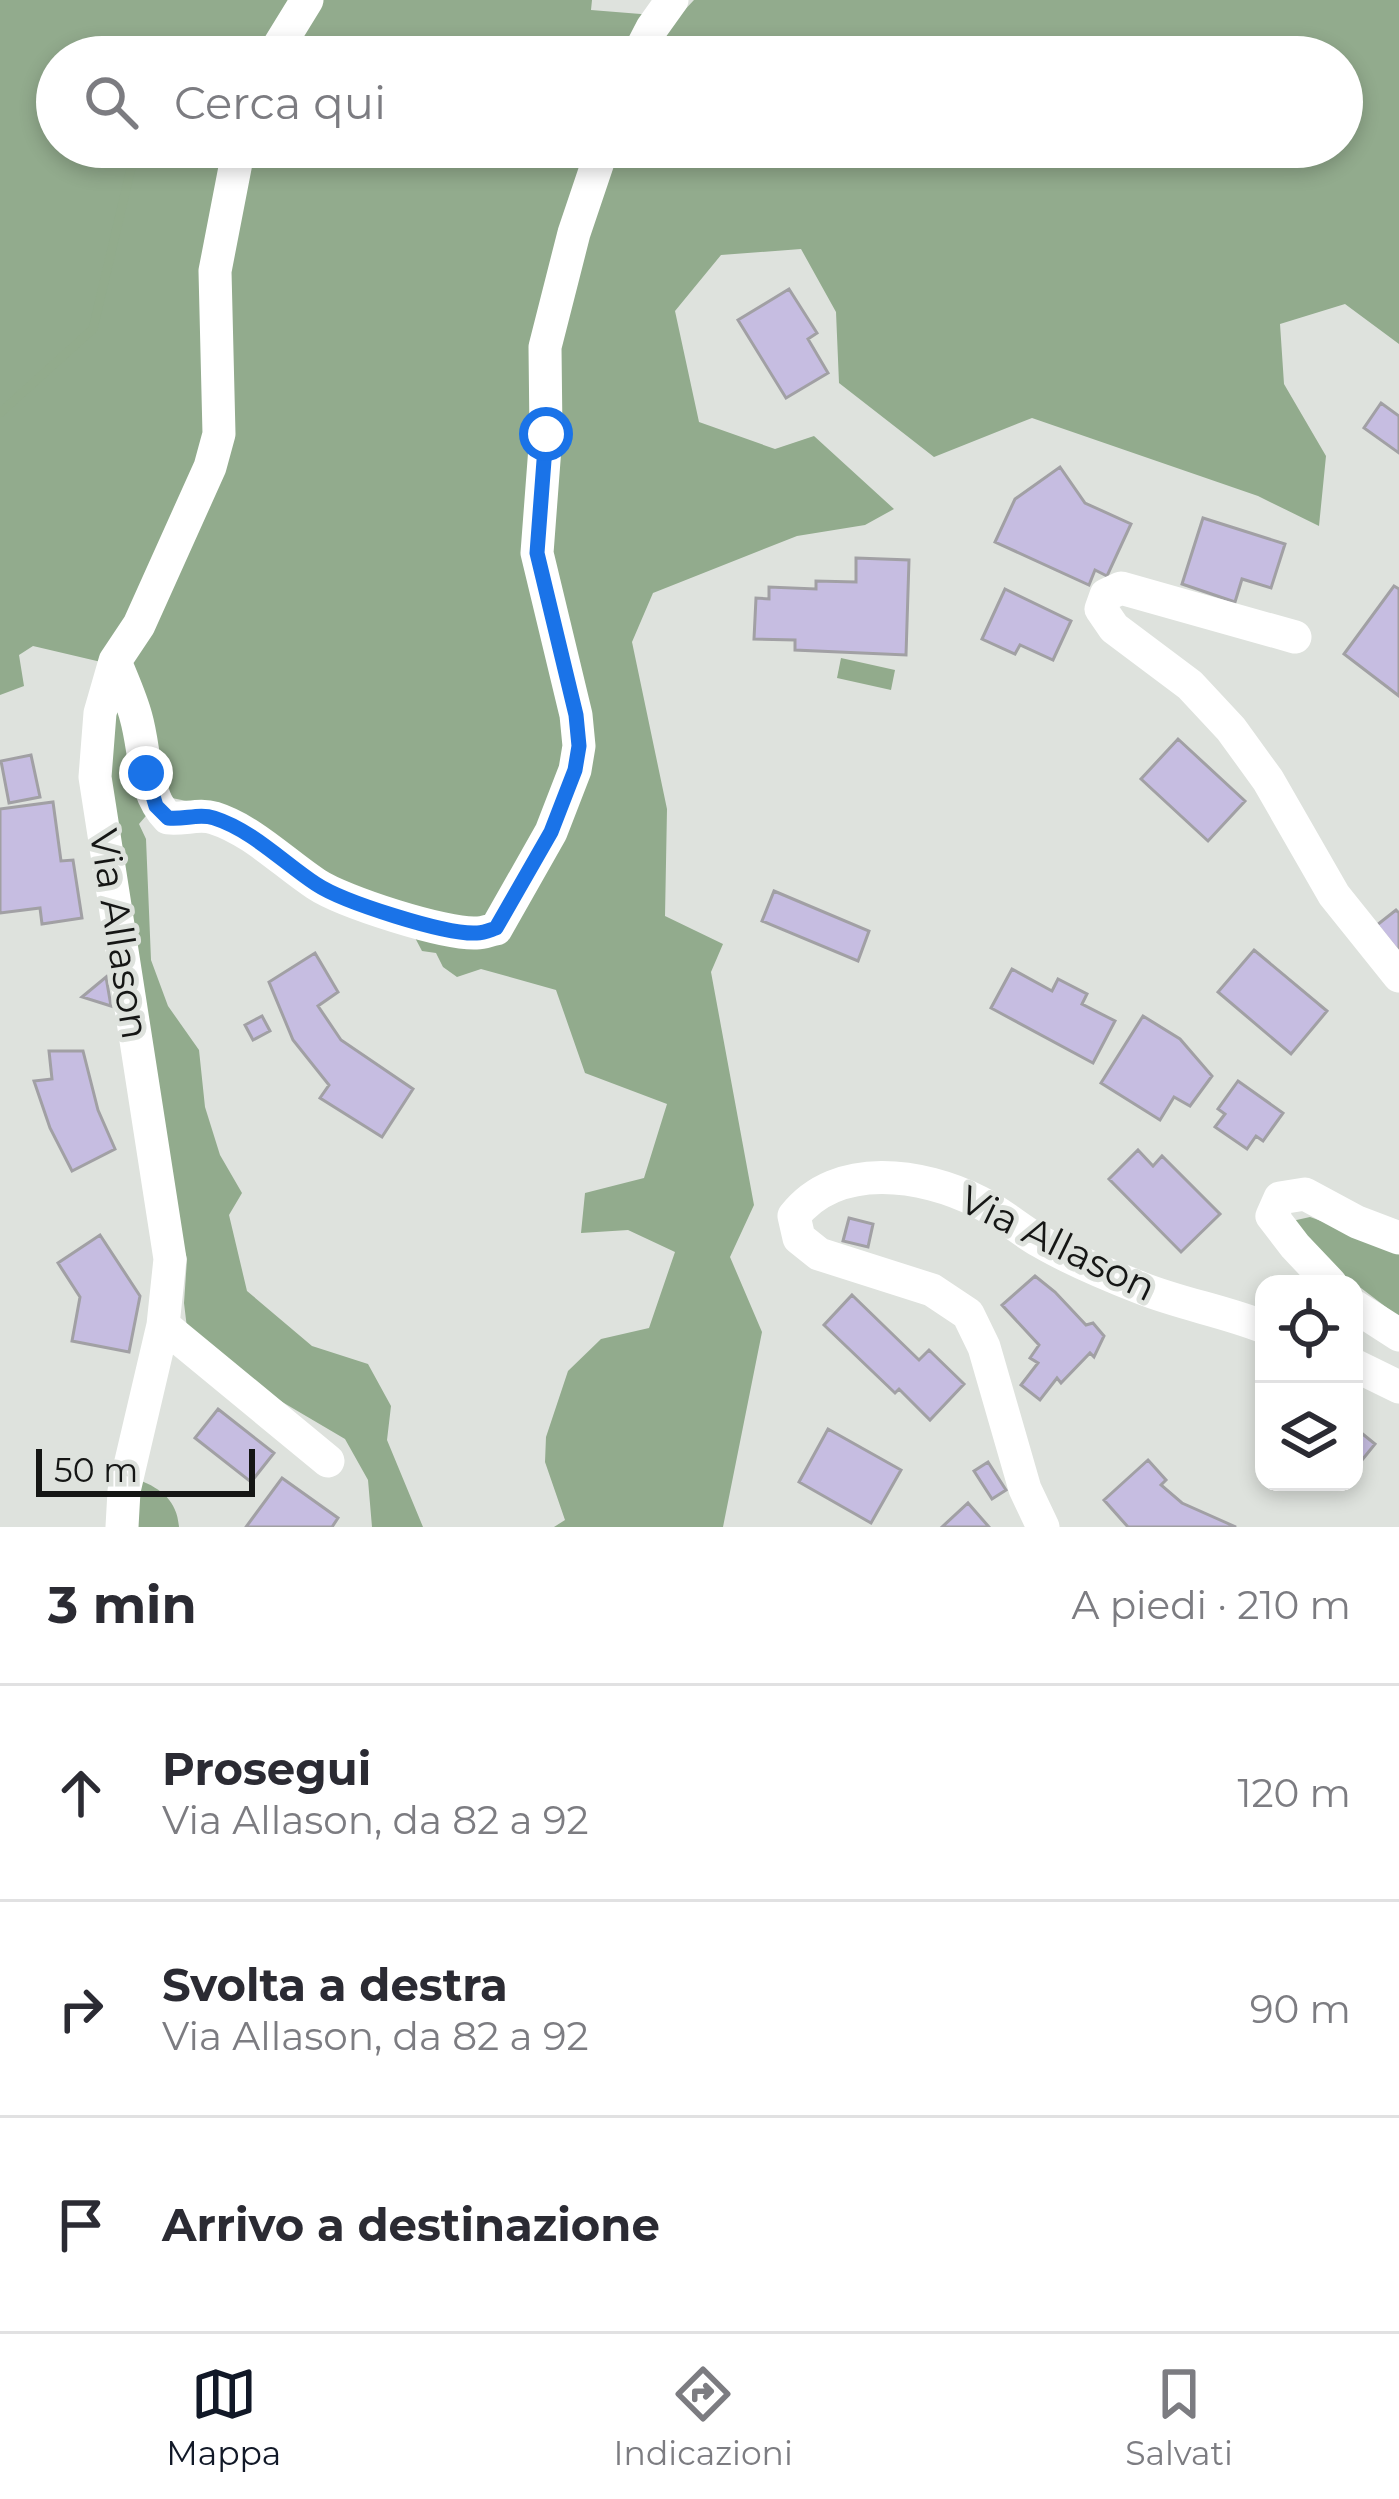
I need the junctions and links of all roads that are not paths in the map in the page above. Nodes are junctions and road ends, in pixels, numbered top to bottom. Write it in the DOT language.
graph roads {
  1 [pos="307,0"];
  2 [pos="672,0"];
  3 [pos="285,36"];
  4 [pos="648,36"];
  5 [pos="235,168"];
  6 [pos="596,168"];
  7 [pos="1295,637"];
  8 [pos="115,661"];
  9 [pos="1399,976"];
  10 [pos="1399,1238"];
  11 [pos="1322,1275"];
  12 [pos="1363,1312"];
  13 [pos="163,1324"];
  14 [pos="1255,1325"];
  15 [pos="1399,1335"];
  16 [pos="1363,1369"];
  17 [pos="1399,1387"];
  18 [pos="328,1461"];
  19 [pos="122,1527"];
  20 [pos="1043,1527"];
  1 -- 3 [label="street"];
  2 -- 4 [label="street"];
  5 -- 8 [label="street, Via Allason"];
  6 -- 8 [label="street"];
  7 -- 9 [label="street"];
  8 -- 13 [label="street, Via Allason"];
  10 -- 11 [label="street"];
  12 -- 15 [label="street"];
  13 -- 18 [label="street"];
  13 -- 19 [label="street, Via Allason"];
  14 -- 20 [label="street, Via Allason"];
  16 -- 17 [label="street"];
}
